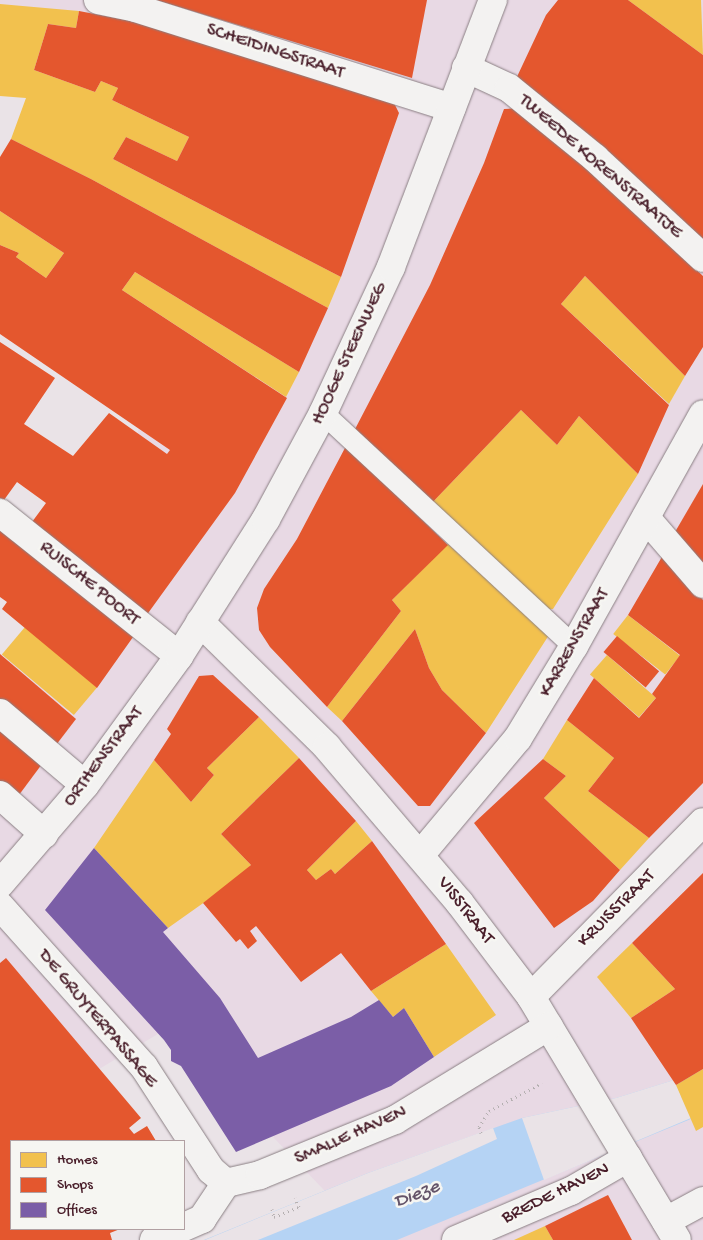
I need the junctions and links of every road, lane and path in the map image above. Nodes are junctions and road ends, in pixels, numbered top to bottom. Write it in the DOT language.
graph roads {
  1 [pos="98,0"];
  2 [pos="493,0"];
  3 [pos="466,68"];
  4 [pos="452,108"];
  5 [pos="703,258"];
  6 [pos="323,413"];
  7 [pos="703,414"];
  8 [pos="0,513"];
  9 [pos="646,518"];
  10 [pos="703,584"];
  11 [pos="200,622"];
  12 [pos="574,646"];
  13 [pos="179,656"];
  14 [pos="0,713"];
  15 [pos="85,786"];
  16 [pos="0,795"];
  17 [pos="703,822"];
  18 [pos="44,834"];
  19 [pos="421,854"];
  20 [pos="0,884"];
  21 [pos="0,906"];
  22 [pos="531,997"];
  23 [pos="549,1026"];
  24 [pos="522,1093"];
  25 [pos="481,1133"];
  26 [pos="628,1158"];
  27 [pos="226,1183"];
  28 [pos="703,1200"];
  29 [pos="297,1202"];
  30 [pos="273,1212"];
  31 [pos="185,1227"];
  32 [pos="178,1230"];
  33 [pos="671,1230"];
  34 [pos="154,1240"];
  35 [pos="456,1240"];
  1 -- 4 [label="street, SCHEIDINGSTRAAT"];
  2 -- 3 [label="street, HOOGE STEENWEG"];
  3 -- 4 [label="street, HOOGE STEENWEG"];
  3 -- 5 [label="street, TWEEDE KORENSTRAATJE"];
  4 -- 6 [label="street, HOOGE STEENWEG"];
  6 -- 11 [label="street, HOOGE STEENWEG"];
  6 -- 12 [label="lane"];
  7 -- 9 [label="street, KARRENSTRAAT"];
  8 -- 13 [label="street, RUISCHE POORT"];
  9 -- 10 [label="street"];
  9 -- 12 [label="street, KARRENSTRAAT"];
  11 -- 13 [label="street, ORTHENSTRAAT"];
  11 -- 19 [label="street, VISSTRAAT"];
  12 -- 19 [label="street, KARRENSTRAAT"];
  13 -- 15 [label="street, ORTHENSTRAAT"];
  14 -- 15 [label="street"];
  15 -- 18 [label="street, ORTHENSTRAAT"];
  16 -- 18 [label="street"];
  17 -- 22 [label="street, KRUISSTRAAT"];
  18 -- 20 [label="street, ORTHENSTRAAT"];
  19 -- 22 [label="street, VISSTRAAT"];
  21 -- 27 [label="street, DE GRUYTERPASSAGE"];
  22 -- 23 [label="street, VISSTRAAT"];
  23 -- 26 [label="street, VISSTRAAT"];
  23 -- 27 [label="street, SMALLE HAVEN"];
  24 -- 25 [label="path"];
  26 -- 33 [label="street, VISSTRAAT"];
  26 -- 35 [label="street, BREDE HAVEN"];
  27 -- 31 [label="street"];
  28 -- 33 [label="street"];
  29 -- 30 [label="path"];
  32 -- 34 [label="street"];
}
